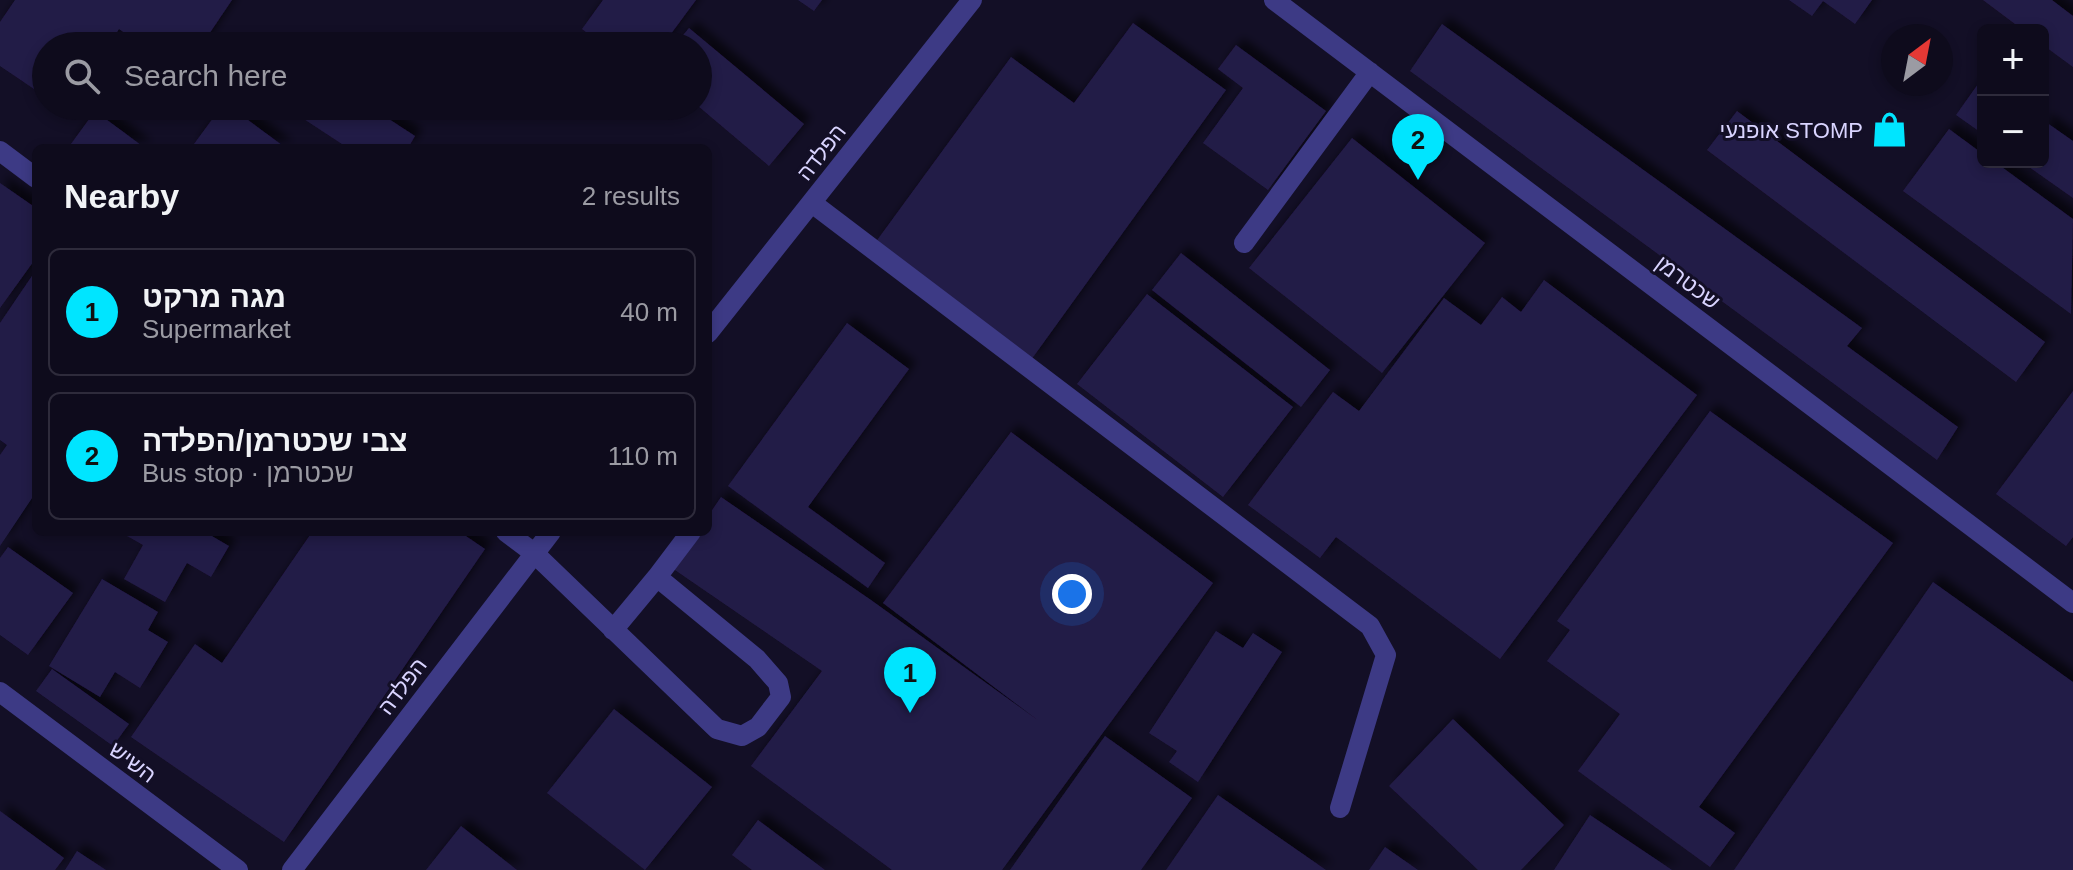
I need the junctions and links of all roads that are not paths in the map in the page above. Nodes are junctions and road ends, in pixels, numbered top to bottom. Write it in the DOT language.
graph roads {
  1 [pos="972,0"];
  2 [pos="1274,0"];
  3 [pos="1370,72"];
  4 [pos="0,151"];
  5 [pos="32,175"];
  6 [pos="812,203"];
  7 [pos="1244,243"];
  8 [pos="712,328"];
  9 [pos="511,536"];
  10 [pos="548,536"];
  11 [pos="688,536"];
  12 [pos="534,553"];
  13 [pos="657,577"];
  14 [pos="2073,603"];
  15 [pos="613,630"];
  16 [pos="0,692"];
  17 [pos="1340,808"];
  18 [pos="238,870"];
  19 [pos="292,870"];
  1 -- 6 [label="street, הפלדה"];
  2 -- 3 [label="street, שכטרמן"];
  3 -- 7 [label="street"];
  3 -- 14 [label="street, שכטרמן"];
  4 -- 5 [label="street"];
  6 -- 8 [label="street, הפלדה"];
  6 -- 17 [label="street"];
  9 -- 12 [label="street"];
  10 -- 12 [label="street, הפלדה"];
  11 -- 13 [label="street"];
  12 -- 15 [label="street"];
  12 -- 19 [label="street, הפלדה"];
  13 -- 15 [label="street"];
  13 -- 15 [label="street"];
  16 -- 18 [label="street, השיש"];
}
